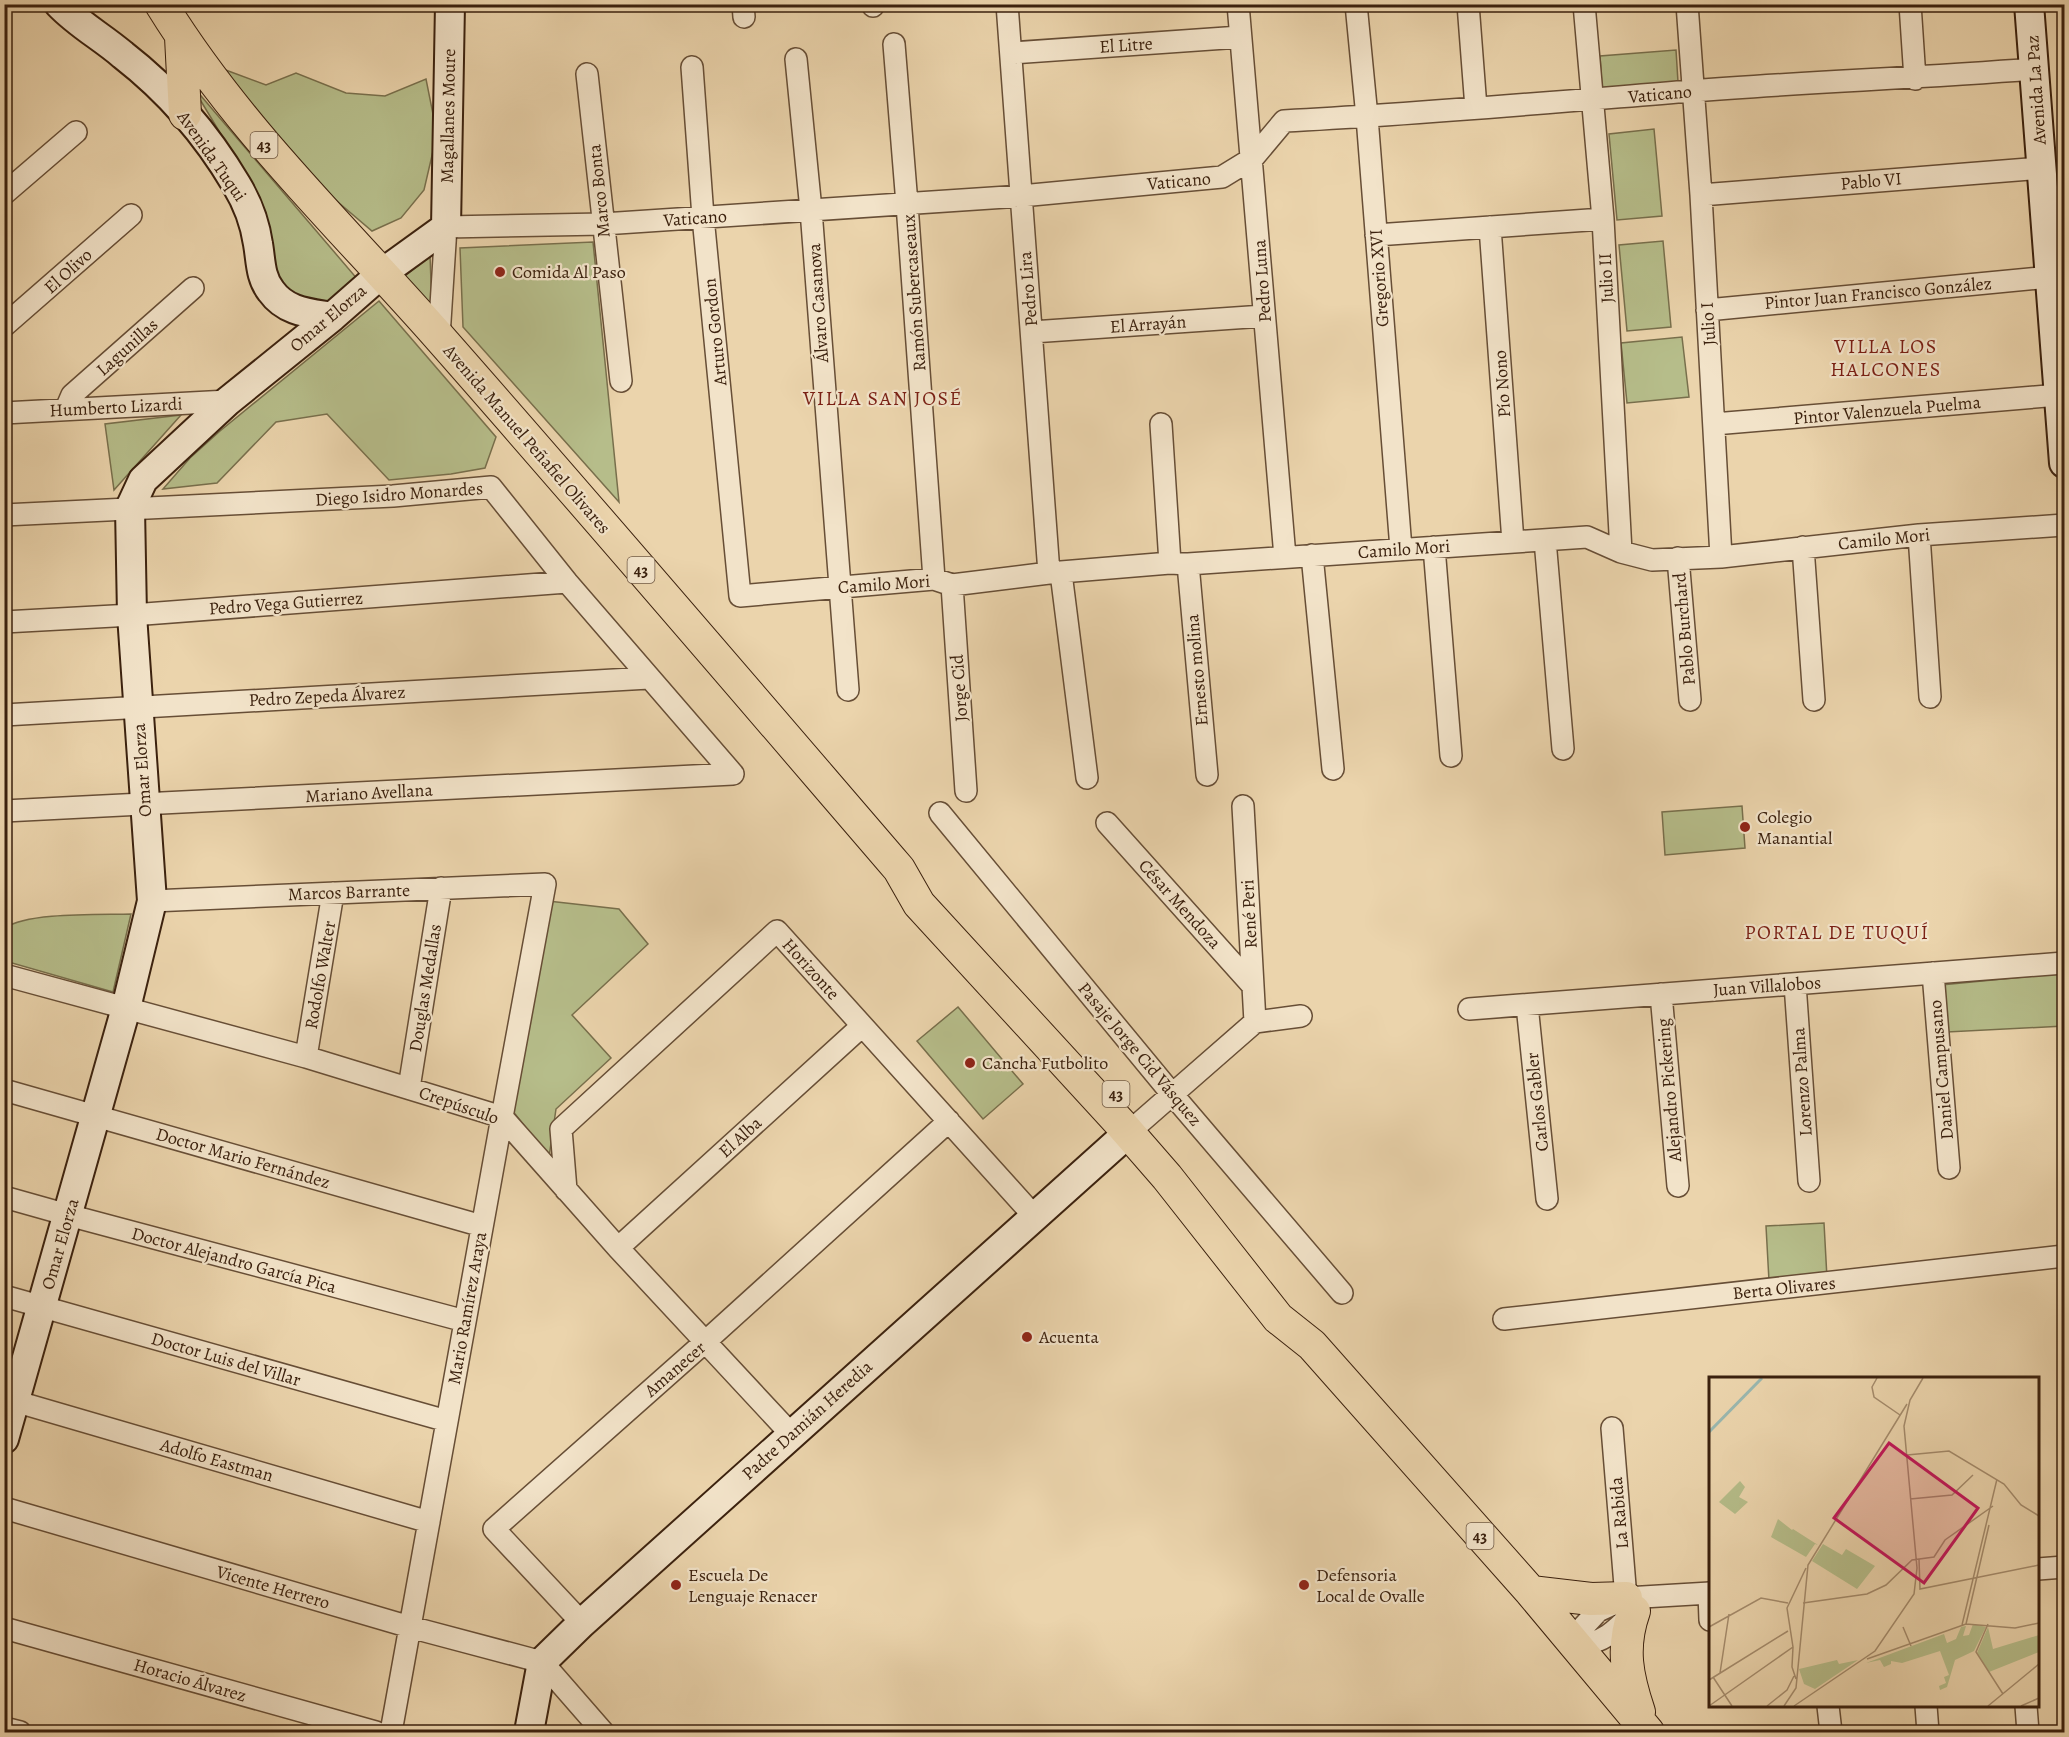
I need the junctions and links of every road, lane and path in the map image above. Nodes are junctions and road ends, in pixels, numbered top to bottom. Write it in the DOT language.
graph roads {
  1 [pos="59,4"];
  2 [pos="161,4"];
  3 [pos="450,4"];
  4 [pos="1007,4"];
  5 [pos="1238,4"];
  6 [pos="1356,4"];
  7 [pos="1468,4"];
  8 [pos="1584,4"];
  9 [pos="1687,4"];
  10 [pos="1910,4"];
  11 [pos="2029,4"];
  12 [pos="181,37"];
  13 [pos="1240,37"];
  14 [pos="894,44"];
  15 [pos="1011,53"];
  16 [pos="796,59"];
  17 [pos="692,67"];
  18 [pos="2034,69"];
  19 [pos="586,74"];
  20 [pos="1915,79"];
  21 [pos="1692,91"];
  22 [pos="1593,100"];
  23 [pos="1476,108"];
  24 [pos="185,114"];
  25 [pos="1367,117"];
  26 [pos="76,132"];
  27 [pos="1252,158"];
  28 [pos="2042,168"];
  29 [pos="4,194"];
  30 [pos="1701,195"];
  31 [pos="1021,196"];
  32 [pos="907,204"];
  33 [pos="811,210"];
  34 [pos="130,215"];
  35 [pos="704,218"];
  36 [pos="2055,218"];
  37 [pos="1603,219"];
  38 [pos="603,224"];
  39 [pos="446,227"];
  40 [pos="1490,227"];
  41 [pos="1376,235"];
  42 [pos="381,274"];
  43 [pos="2050,277"];
  44 [pos="193,288"];
  45 [pos="1707,310"];
  46 [pos="1264,316"];
  47 [pos="332,317"];
  48 [pos="4,327"];
  49 [pos="1032,332"];
  50 [pos="439,337"];
  51 [pos="621,381"];
  52 [pos="2060,395"];
  53 [pos="228,401"];
  54 [pos="66,409"];
  55 [pos="4,413"];
  56 [pos="1161,424"];
  57 [pos="1714,424"];
  58 [pos="2064,463"];
  59 [pos="130,508"];
  60 [pos="4,515"];
  61 [pos="2064,525"];
  62 [pos="1919,535"];
  63 [pos="1545,540"];
  64 [pos="1513,542"];
  65 [pos="1434,547"];
  66 [pos="1803,547"];
  67 [pos="1401,549"];
  68 [pos="1621,552"];
  69 [pos="1312,555"];
  70 [pos="1721,556"];
  71 [pos="1285,557"];
  72 [pos="1678,558"];
  73 [pos="1179,563"];
  74 [pos="1055,573"];
  75 [pos="567,582"];
  76 [pos="943,582"];
  77 [pos="840,587"];
  78 [pos="740,596"];
  79 [pos="132,615"];
  80 [pos="4,622"];
  81 [pos="649,678"];
  82 [pos="848,690"];
  83 [pos="1930,697"];
  84 [pos="1690,700"];
  85 [pos="1814,700"];
  86 [pos="138,707"];
  87 [pos="4,715"];
  88 [pos="1563,749"];
  89 [pos="1451,756"];
  90 [pos="1333,769"];
  91 [pos="733,774"];
  92 [pos="1207,776"];
  93 [pos="1087,778"];
  94 [pos="966,791"];
  95 [pos="144,805"];
  96 [pos="1244,806"];
  97 [pos="4,811"];
  98 [pos="940,813"];
  99 [pos="1107,823"];
  100 [pos="546,884"];
  101 [pos="441,888"];
  102 [pos="333,893"];
  103 [pos="152,901"];
  104 [pos="2064,963"];
  105 [pos="1933,973"];
  106 [pos="4,975"];
  107 [pos="1795,984"];
  108 [pos="1252,985"];
  109 [pos="1661,994"];
  110 [pos="1527,1005"];
  111 [pos="126,1008"];
  112 [pos="1469,1009"];
  113 [pos="1301,1016"];
  114 [pos="1255,1022"];
  115 [pos="862,1026"];
  116 [pos="306,1057"];
  117 [pos="409,1088"];
  118 [pos="4,1090"];
  119 [pos="1172,1094"];
  120 [pos="96,1117"];
  121 [pos="502,1117"];
  122 [pos="949,1120"];
  123 [pos="1134,1127"];
  124 [pos="1949,1168"];
  125 [pos="1809,1181"];
  126 [pos="1678,1186"];
  127 [pos="566,1190"];
  128 [pos="4,1197"];
  129 [pos="1547,1199"];
  130 [pos="68,1215"];
  131 [pos="1034,1216"];
  132 [pos="482,1226"];
  133 [pos="618,1248"];
  134 [pos="2064,1256"];
  135 [pos="1342,1293"];
  136 [pos="4,1296"];
  137 [pos="42,1307"];
  138 [pos="1504,1319"];
  139 [pos="465,1321"];
  140 [pos="705,1342"];
  141 [pos="10,1400"];
  142 [pos="447,1421"];
  143 [pos="1612,1428"];
  144 [pos="791,1434"];
  145 [pos="4,1439"];
  146 [pos="4,1508"];
  147 [pos="429,1522"];
  148 [pos="2064,1567"];
  149 [pos="2039,1569"];
  150 [pos="1531,1592"];
  151 [pos="1709,1593"];
  152 [pos="1635,1602"];
  153 [pos="582,1623"];
  154 [pos="410,1627"];
  155 [pos="4,1628"];
  156 [pos="1575,1643"];
  157 [pos="542,1662"];
  158 [pos="1828,1707"];
  159 [pos="1926,1707"];
  160 [pos="2026,1707"];
  161 [pos="4,1728"];
  162 [pos="1646,1730"];
  163 [pos="20,1732"];
  164 [pos="376,1732"];
  165 [pos="392,1732"];
  166 [pos="529,1732"];
  167 [pos="603,1732"];
  168 [pos="1831,1732"];
  169 [pos="1928,1732"];
  170 [pos="2028,1732"];
  1 -- 24 [label="street, Avenida Tuqui"];
  2 -- 12 [label="main road, Avenida Manuel Peñafiel Olivares / 43"];
  3 -- 39 [label="street, Magallanes Moure"];
  4 -- 15 [label="street, Pedro Lira"];
  5 -- 13 [label="street, Pedro Luna"];
  6 -- 25 [label="street, Gregorio XVI"];
  7 -- 23 [label="street"];
  8 -- 22 [label="street, Julio II"];
  9 -- 21 [label="street, Julio I"];
  10 -- 20 [label="street"];
  11 -- 18 [label="street, Avenida La Paz"];
  12 -- 24 [label="main road"];
  12 -- 42 [label="main road, Avenida Manuel Peñafiel Olivares / 43"];
  13 -- 15 [label="street, El Litre"];
  13 -- 27 [label="street, Pedro Luna"];
  14 -- 32 [label="street, Ramón Subercaseaux"];
  15 -- 31 [label="street, Pedro Lira"];
  16 -- 33 [label="street, Álvaro Casanova"];
  17 -- 35 [label="street, Arturo Gordon"];
  18 -- 20 [label="street, Vaticano"];
  18 -- 28 [label="street, Avenida La Paz"];
  19 -- 38 [label="street, Marco Bonta"];
  20 -- 21 [label="street, Vaticano"];
  21 -- 22 [label="street, Vaticano"];
  21 -- 30 [label="street, Julio I"];
  22 -- 23 [label="street, Vaticano"];
  22 -- 37 [label="street, Julio II"];
  23 -- 25 [label="street, Vaticano"];
  24 -- 47 [label="street, Avenida Tuqui"];
  25 -- 27 [label="street, Vaticano"];
  25 -- 41 [label="street, Gregorio XVI"];
  26 -- 29 [label="street"];
  27 -- 31 [label="street, Vaticano"];
  27 -- 46 [label="street, Pedro Luna"];
  28 -- 30 [label="street, Pablo VI"];
  28 -- 36 [label="street, Avenida La Paz"];
  30 -- 45 [label="street, Julio I"];
  31 -- 32 [label="street, Vaticano"];
  31 -- 49 [label="street, Pedro Lira"];
  32 -- 33 [label="street, Vaticano"];
  32 -- 76 [label="street, Ramón Subercaseaux"];
  33 -- 35 [label="street, Vaticano"];
  33 -- 77 [label="street, Álvaro Casanova"];
  34 -- 48 [label="street, El Olivo"];
  35 -- 38 [label="street, Vaticano"];
  35 -- 78 [label="street, Arturo Gordon"];
  36 -- 43 [label="street, Avenida La Paz"];
  37 -- 40 [label="street"];
  37 -- 68 [label="street, Julio II"];
  38 -- 39 [label="street, Vaticano"];
  38 -- 51 [label="street, Marco Bonta"];
  39 -- 42 [label="street, Omar Elorza"];
  39 -- 50 [label="street"];
  40 -- 41 [label="street"];
  40 -- 64 [label="street, Pío Nono"];
  41 -- 67 [label="street, Gregorio XVI"];
  42 -- 47 [label="street, Omar Elorza"];
  42 -- 50 [label="main road, Avenida Manuel Peñafiel Olivares / 43"];
  43 -- 45 [label="street, Pintor Juan Francisco González"];
  43 -- 52 [label="street, Avenida La Paz"];
  44 -- 54 [label="street, Lagunillas"];
  45 -- 57 [label="street, Julio I"];
  46 -- 49 [label="street, El Arrayán"];
  46 -- 71 [label="street, Pedro Luna"];
  47 -- 53 [label="street, Omar Elorza"];
  49 -- 74 [label="street, Pedro Lira"];
  50 -- 123 [label="main road, Avenida Manuel Peñafiel Olivares / 43"];
  52 -- 57 [label="street, Pintor Valenzuela Puelma"];
  52 -- 58 [label="street, Avenida La Paz"];
  53 -- 54 [label="street, Humberto Lizardi"];
  53 -- 59 [label="street, Omar Elorza"];
  54 -- 55 [label="street, Humberto Lizardi"];
  56 -- 73 [label="street, Ernesto molina"];
  57 -- 70 [label="street, Julio I"];
  59 -- 60 [label="street, Diego Isidro Monardes"];
  59 -- 75 [label="street, Diego Isidro Monardes"];
  59 -- 79 [label="street, Omar Elorza"];
  61 -- 62 [label="street, Camilo Mori"];
  62 -- 66 [label="street, Camilo Mori"];
  62 -- 83 [label="street"];
  63 -- 64 [label="street, Camilo Mori"];
  63 -- 68 [label="street, Camilo Mori"];
  63 -- 88 [label="street"];
  64 -- 65 [label="street, Camilo Mori"];
  65 -- 67 [label="street, Camilo Mori"];
  65 -- 89 [label="street"];
  66 -- 70 [label="street, Camilo Mori"];
  66 -- 85 [label="street"];
  67 -- 69 [label="street, Camilo Mori"];
  68 -- 72 [label="street, Camilo Mori"];
  69 -- 71 [label="street, Camilo Mori"];
  69 -- 90 [label="street"];
  70 -- 72 [label="street, Camilo Mori"];
  71 -- 73 [label="street, Camilo Mori"];
  72 -- 84 [label="street, Pablo Burchard"];
  73 -- 74 [label="street, Camilo Mori"];
  73 -- 92 [label="street, Ernesto molina"];
  74 -- 76 [label="street, Camilo Mori"];
  74 -- 93 [label="street, Pedro Lira"];
  75 -- 79 [label="street, Pedro Vega Gutierrez"];
  75 -- 81 [label="street, Diego Isidro Monardes"];
  76 -- 77 [label="street, Camilo Mori"];
  76 -- 94 [label="street, Jorge Cid"];
  77 -- 78 [label="street, Camilo Mori"];
  77 -- 82 [label="street, Álvaro Casanova"];
  79 -- 80 [label="street, Pedro Vega Gutierrez"];
  79 -- 86 [label="street, Omar Elorza"];
  81 -- 86 [label="street, Pedro Zepeda Álvarez"];
  81 -- 91 [label="street, Diego Isidro Monardes"];
  86 -- 87 [label="street, Pedro Zepeda Álvarez"];
  86 -- 95 [label="street, Omar Elorza"];
  91 -- 95 [label="street, Mariano Avellana"];
  95 -- 97 [label="street, Mariano Avellana"];
  95 -- 103 [label="street, Omar Elorza"];
  96 -- 108 [label="street, René Peri"];
  98 -- 119 [label="street, Pasaje Jorge Cid Vásquez"];
  99 -- 108 [label="street, César Mendoza"];
  100 -- 101 [label="street, Marcos Barrante"];
  100 -- 121 [label="street, Mario Ramírez Araya"];
  101 -- 102 [label="street, Marcos Barrante"];
  101 -- 117 [label="street, Douglas Medallas"];
  102 -- 103 [label="street, Marcos Barrante"];
  102 -- 116 [label="street, Rodolfo Walter"];
  103 -- 111 [label="street, Omar Elorza"];
  104 -- 105 [label="street, Juan Villalobos"];
  105 -- 107 [label="street, Juan Villalobos"];
  105 -- 124 [label="street, Daniel Campusano"];
  106 -- 111 [label="street, Crepúsculo"];
  107 -- 109 [label="street, Juan Villalobos"];
  107 -- 125 [label="street, Lorenzo Palma"];
  108 -- 114 [label="street, René Peri"];
  109 -- 110 [label="street, Juan Villalobos"];
  109 -- 126 [label="street, Alejandro Pickering"];
  110 -- 112 [label="street, Juan Villalobos"];
  110 -- 129 [label="street, Carlos Gabler"];
  111 -- 116 [label="street, Crepúsculo"];
  111 -- 120 [label="street, Omar Elorza"];
  113 -- 114 [label="street"];
  114 -- 119 [label="street"];
  115 -- 122 [label="street, Horizonte"];
  115 -- 127 [label="street, Horizonte"];
  115 -- 133 [label="street, El Alba"];
  116 -- 117 [label="street, Crepúsculo"];
  117 -- 121 [label="street, Crepúsculo"];
  118 -- 120 [label="street, Doctor Mario Fernández"];
  119 -- 123 [label="street"];
  119 -- 135 [label="street, Pasaje Jorge Cid Vásquez"];
  120 -- 130 [label="street, Omar Elorza"];
  120 -- 132 [label="street, Doctor Mario Fernández"];
  121 -- 127 [label="street, Crepúsculo"];
  121 -- 132 [label="street, Mario Ramírez Araya"];
  122 -- 131 [label="street, Horizonte"];
  122 -- 140 [label="street, Amanecer"];
  123 -- 131 [label="street, Padre Damián Heredia"];
  123 -- 150 [label="main road, Avenida Manuel Peñafiel Olivares / 43"];
  127 -- 133 [label="street, Crepúsculo"];
  128 -- 130 [label="street, Doctor Alejandro García Pica"];
  130 -- 137 [label="street, Omar Elorza"];
  130 -- 139 [label="street, Doctor Alejandro García Pica"];
  131 -- 144 [label="street, Padre Damián Heredia"];
  132 -- 139 [label="street, Mario Ramírez Araya"];
  133 -- 140 [label="street, Crepúsculo"];
  134 -- 138 [label="street, Berta Olivares"];
  136 -- 137 [label="street, Doctor Luis del Villar"];
  137 -- 141 [label="street, Omar Elorza"];
  137 -- 142 [label="street, Doctor Luis del Villar"];
  139 -- 142 [label="street, Mario Ramírez Araya"];
  140 -- 144 [label="street, Crepúsculo"];
  140 -- 153 [label="street, Amanecer"];
  141 -- 145 [label="street, Omar Elorza"];
  141 -- 147 [label="street, Adolfo Eastman"];
  142 -- 147 [label="street, Mario Ramírez Araya"];
  143 -- 152 [label="street, La Rabida"];
  144 -- 153 [label="street, Padre Damián Heredia"];
  146 -- 154 [label="street, Vicente Herrero"];
  147 -- 154 [label="street, Mario Ramírez Araya"];
  148 -- 149 [label="street"];
  150 -- 152 [label="main road"];
  150 -- 156 [label="main road, Avenida Manuel Peñafiel Olivares / 43"];
  151 -- 152 [label="street"];
  152 -- 156 [label="street"];
  152 -- 162 [label="main road"];
  153 -- 157 [label="street, Padre Damián Heredia"];
  154 -- 157 [label="street, Vicente Herrero"];
  154 -- 165 [label="street, Mario Ramírez Araya"];
  155 -- 164 [label="street, Horacio Álvarez"];
  156 -- 162 [label="main road, Avenida Manuel Peñafiel Olivares / 43"];
  157 -- 166 [label="street"];
  157 -- 167 [label="street"];
  158 -- 168 [label="street"];
  159 -- 169 [label="street"];
  160 -- 170 [label="street"];
  161 -- 163 [label="street"];
}
